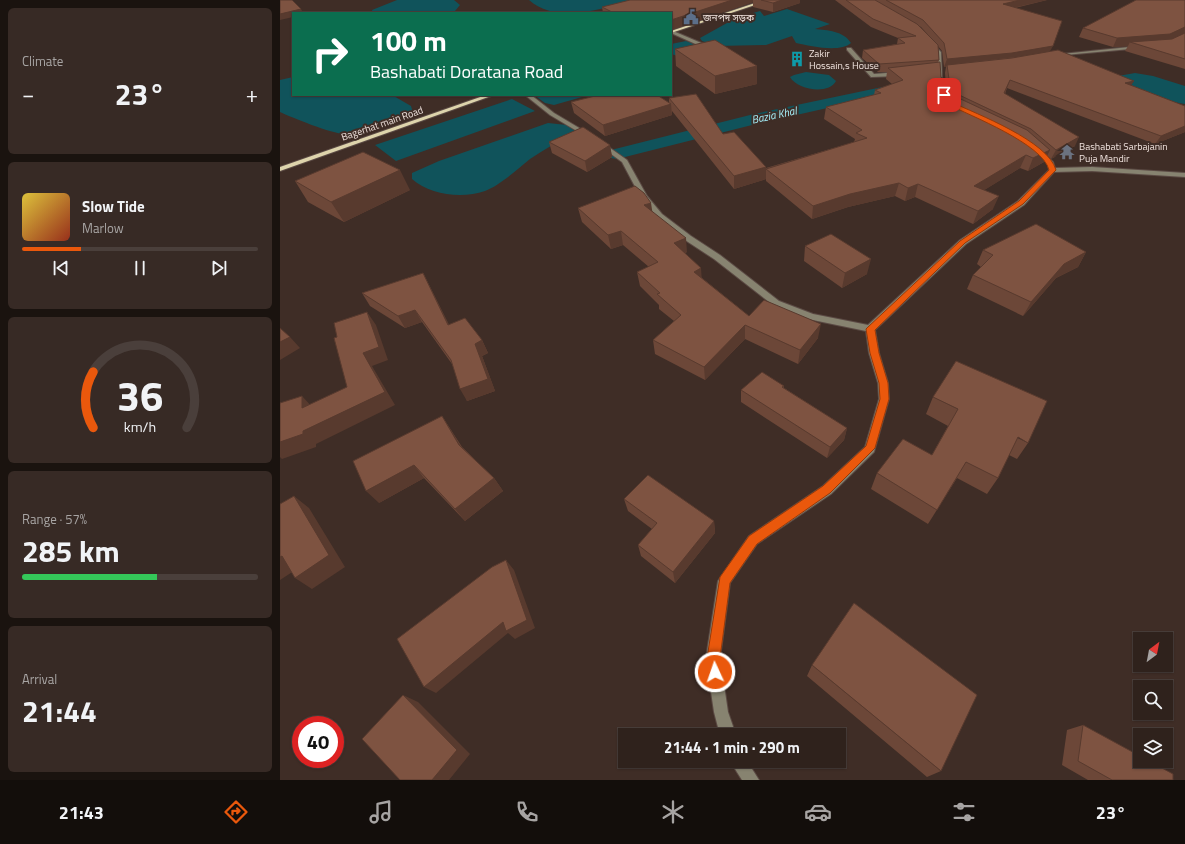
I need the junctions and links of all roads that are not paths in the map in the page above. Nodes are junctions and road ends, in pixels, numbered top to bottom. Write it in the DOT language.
graph roads {
  1 [pos="768,0"];
  2 [pos="672,32"];
  3 [pos="928,40"];
  4 [pos="1146,47"];
  5 [pos="849,49"];
  6 [pos="715,52"];
  7 [pos="1048,55"];
  8 [pos="948,69"];
  9 [pos="938,71"];
  10 [pos="906,73"];
  11 [pos="941,82"];
  12 [pos="488,96"];
  13 [pos="529,96"];
  14 [pos="1030,143"];
  15 [pos="280,169"];
  16 [pos="1052,170"];
  17 [pos="1185,175"];
  18 [pos="870,329"];
  19 [pos="726,728"];
  20 [pos="743,768"];
  21 [pos="751,780"];
  1 -- 2 [label="main road"];
  2 -- 6 [label="street"];
  3 -- 9 [label="street"];
  4 -- 7 [label="street"];
  5 -- 10 [label="street"];
  8 -- 9 [label="street"];
  9 -- 11 [label="street"];
  12 -- 15 [label="main road, Bagerhat main Road"];
  13 -- 18 [label="street"];
  14 -- 16 [label="street"];
  16 -- 17 [label="street"];
  16 -- 18 [label="street"];
  18 -- 19 [label="street"];
  20 -- 21 [label="street"];
}
